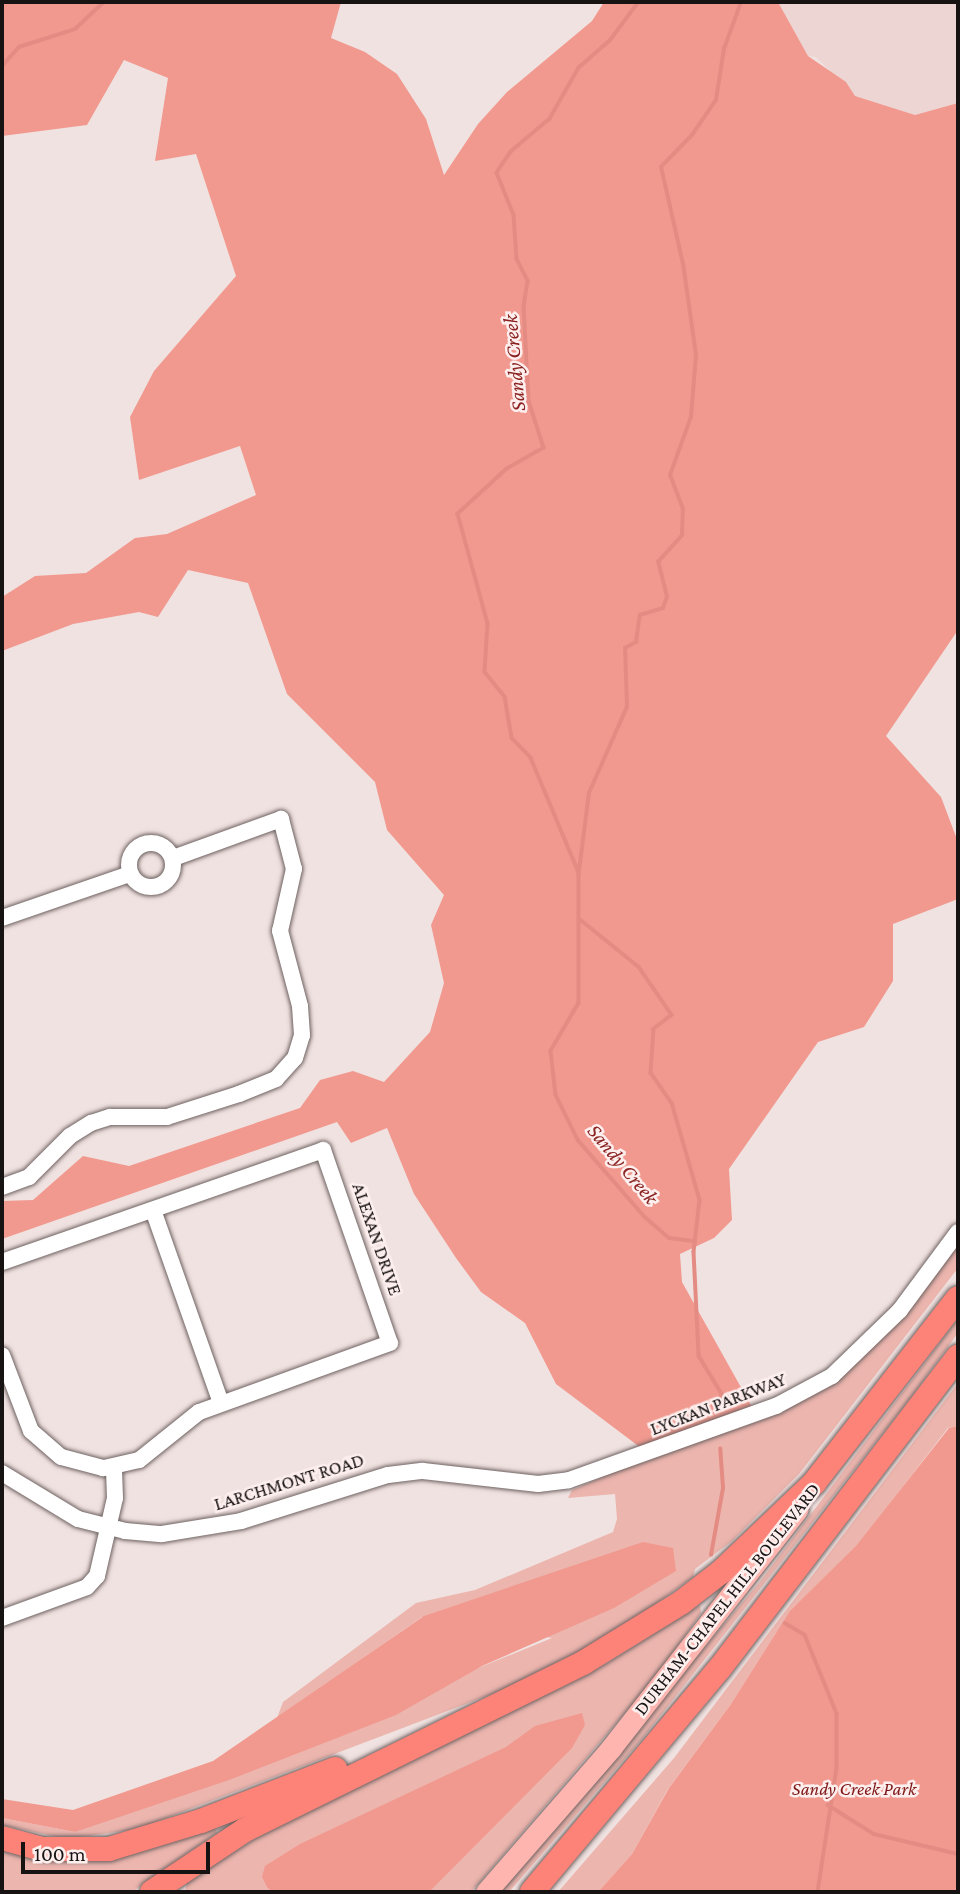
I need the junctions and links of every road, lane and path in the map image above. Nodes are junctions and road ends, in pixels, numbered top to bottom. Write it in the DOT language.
graph roads {
  1 [pos="173,858"];
  2 [pos="130,874"];
  3 [pos="2,918"];
  4 [pos="2,1187"];
  5 [pos="153,1210"];
  6 [pos="958,1232"];
  7 [pos="2,1262"];
  8 [pos="958,1298"];
  9 [pos="2,1355"];
  10 [pos="958,1357"];
  11 [pos="4,1372"];
  12 [pos="221,1403"];
  13 [pos="846,1447"];
  14 [pos="114,1467"];
  15 [pos="600,1471"];
  16 [pos="2,1473"];
  17 [pos="108,1528"];
  18 [pos="2,1618"];
  19 [pos="525,1693"];
  20 [pos="2,1838"];
  21 [pos="152,1892"];
  22 [pos="486,1892"];
  23 [pos="532,1892"];
  1 -- 2 [label="street"];
  1 -- 2 [label="street"];
  1 -- 4 [label="street"];
  2 -- 3 [label="street"];
  5 -- 7 [label="street, ALEXAN DRIVE"];
  5 -- 12 [label="street"];
  5 -- 12 [label="street, ALEXAN DRIVE"];
  6 -- 15 [label="street, LYCKAN PARKWAY"];
  8 -- 13 [label="highway, DURHAM-CHAPEL HILL BOULEVARD"];
  9 -- 11 [label="street, ALEXAN DRIVE"];
  10 -- 23 [label="highway, DURHAM-CHAPEL HILL BOULEVARD"];
  11 -- 14 [label="street, ALEXAN DRIVE"];
  12 -- 14 [label="street, ALEXAN DRIVE"];
  13 -- 19 [label="highway"];
  13 -- 22 [label="main road, DURHAM-CHAPEL HILL BOULEVARD"];
  14 -- 17 [label="street"];
  15 -- 17 [label="street, LARCHMONT ROAD"];
  16 -- 17 [label="street, LARCHMONT ROAD"];
  17 -- 18 [label="street"];
  19 -- 20 [label="highway"];
  19 -- 21 [label="highway"];
}
